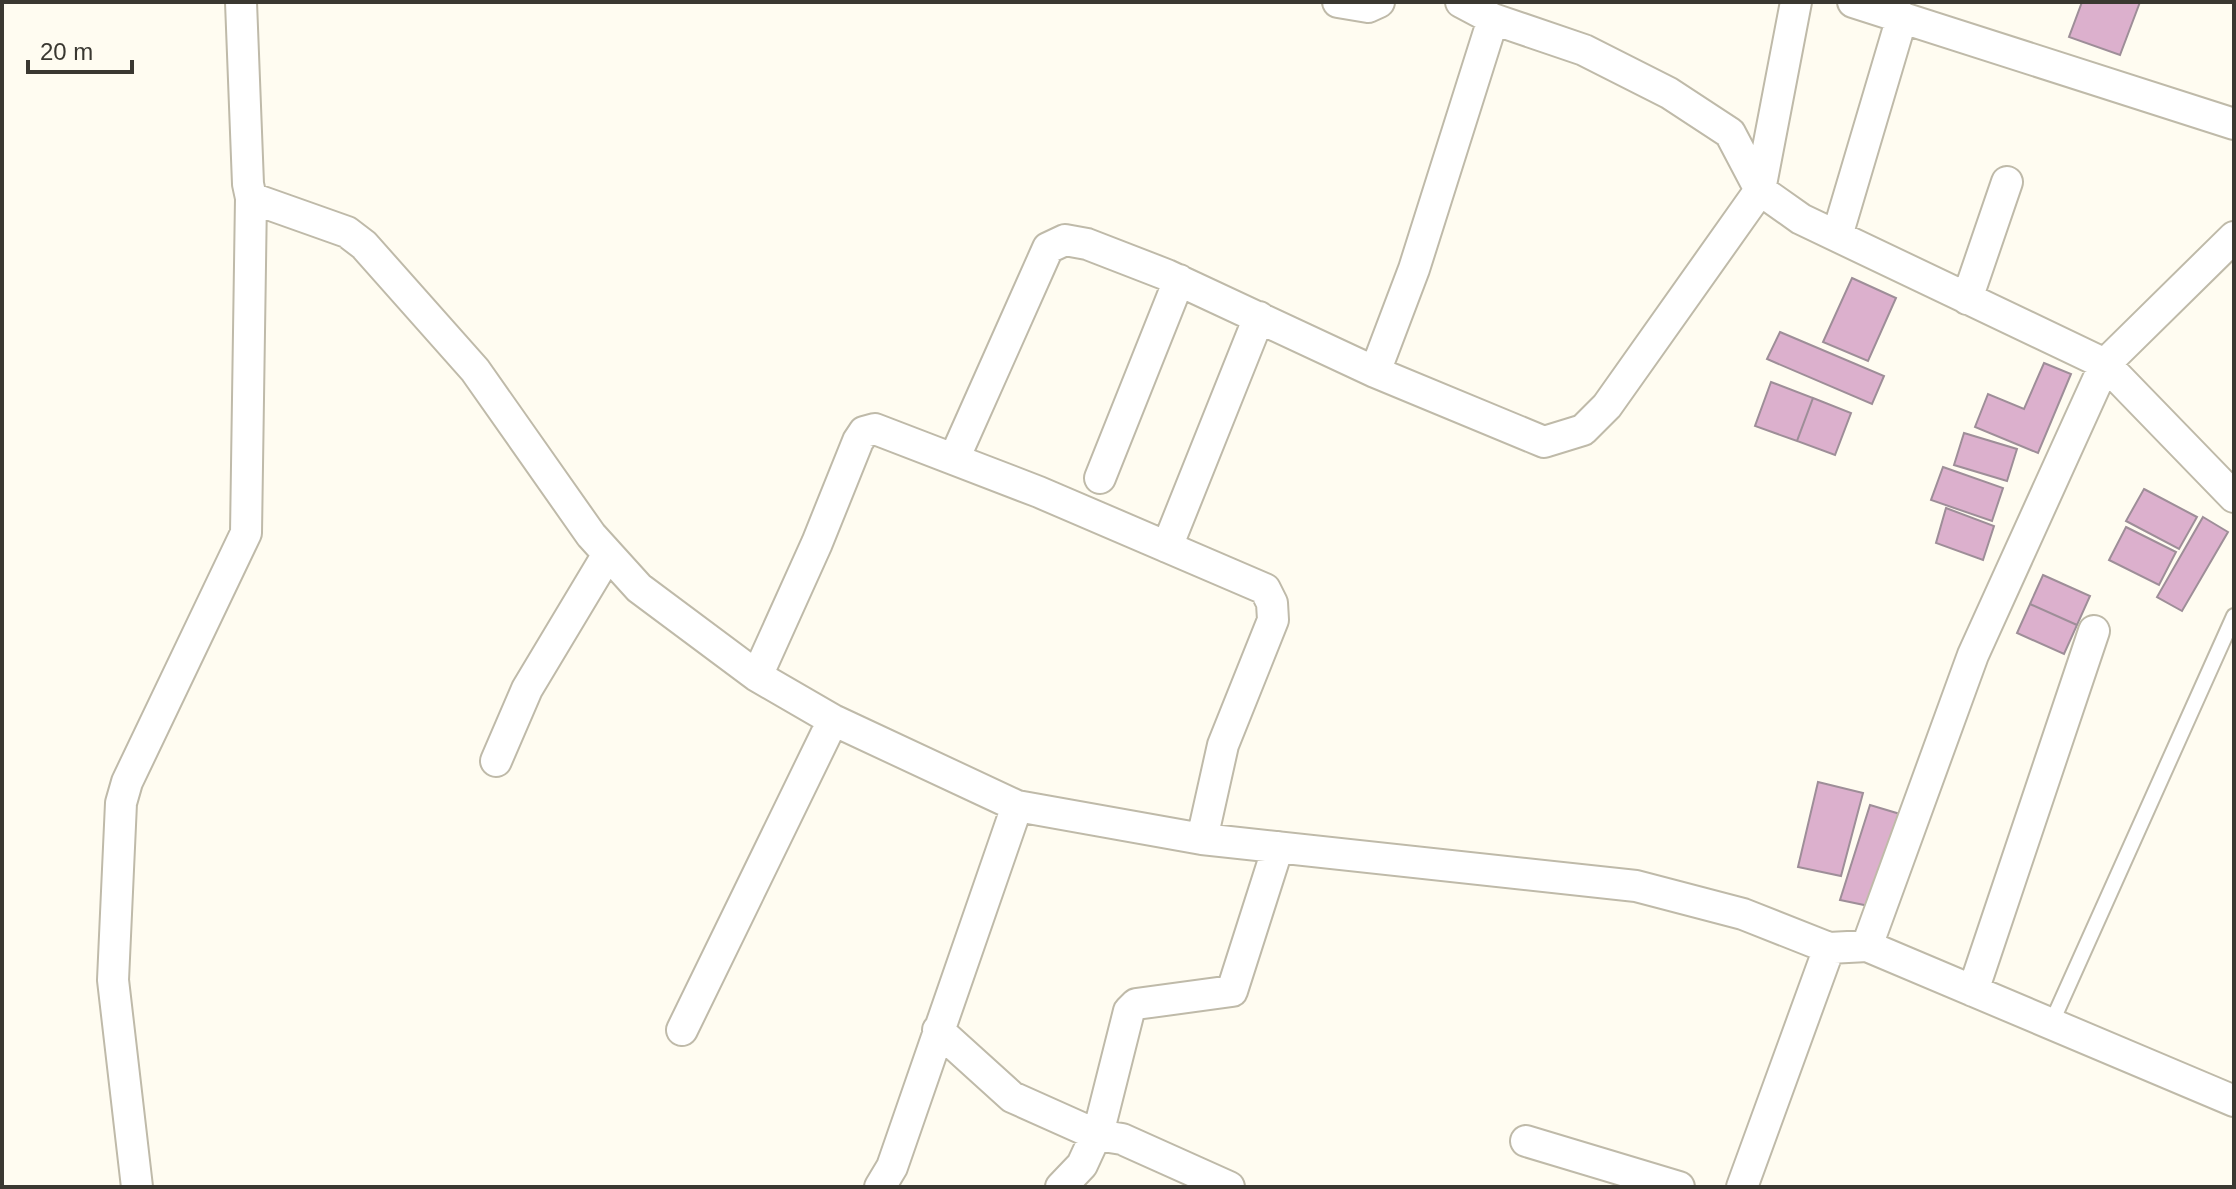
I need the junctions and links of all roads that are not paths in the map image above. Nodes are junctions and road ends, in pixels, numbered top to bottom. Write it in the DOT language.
graph roads {
  1 [pos="241,2"];
  2 [pos="1338,2"];
  3 [pos="1379,2"];
  4 [pos="1461,2"];
  5 [pos="1796,2"];
  6 [pos="1853,2"];
  7 [pos="1902,17"];
  8 [pos="1493,19"];
  9 [pos="2234,124"];
  10 [pos="2007,182"];
  11 [pos="1760,190"];
  12 [pos="251,198"];
  13 [pos="1837,236"];
  14 [pos="2234,237"];
  15 [pos="1179,280"];
  16 [pos="1967,299"];
  17 [pos="1259,317"];
  18 [pos="2105,364"];
  19 [pos="1375,372"];
  20 [pos="954,459"];
  21 [pos="1100,478"];
  22 [pos="2234,497"];
  23 [pos="1167,547"];
  24 [pos="608,554"];
  25 [pos="2234,616"];
  26 [pos="2094,631"];
  27 [pos="757,676"];
  28 [pos="833,720"];
  29 [pos="496,761"];
  30 [pos="1017,806"];
  31 [pos="1202,839"];
  32 [pos="1278,847"];
  33 [pos="1867,946"];
  34 [pos="1829,948"];
  35 [pos="1973,991"];
  36 [pos="2051,1024"];
  37 [pos="682,1030"];
  38 [pos="938,1030"];
  39 [pos="2234,1101"];
  40 [pos="1097,1135"];
  41 [pos="1526,1141"];
  42 [pos="137,1187"];
  43 [pos="880,1187"];
  44 [pos="1061,1187"];
  45 [pos="1229,1187"];
  46 [pos="1679,1187"];
  47 [pos="1742,1187"];
  1 -- 12 [label="street"];
  2 -- 3 [label="street"];
  4 -- 8 [label="street"];
  5 -- 11 [label="street"];
  6 -- 7 [label="street"];
  7 -- 9 [label="street"];
  7 -- 13 [label="street"];
  8 -- 11 [label="street"];
  8 -- 19 [label="street"];
  10 -- 16 [label="street"];
  11 -- 13 [label="street"];
  11 -- 19 [label="street"];
  12 -- 24 [label="street"];
  12 -- 42 [label="street"];
  13 -- 16 [label="street"];
  14 -- 18 [label="street"];
  15 -- 17 [label="street"];
  15 -- 20 [label="street"];
  15 -- 21 [label="street"];
  16 -- 18 [label="street"];
  17 -- 19 [label="street"];
  17 -- 23 [label="street"];
  18 -- 22 [label="street"];
  18 -- 33 [label="street"];
  20 -- 23 [label="street"];
  20 -- 27 [label="street"];
  23 -- 31 [label="street"];
  24 -- 27 [label="street"];
  24 -- 29 [label="street"];
  25 -- 36 [label="lane"];
  26 -- 35 [label="street"];
  27 -- 28 [label="street"];
  28 -- 30 [label="street"];
  28 -- 37 [label="street"];
  30 -- 31 [label="street"];
  30 -- 38 [label="street"];
  31 -- 32 [label="street"];
  32 -- 34 [label="street"];
  32 -- 40 [label="street"];
  33 -- 34 [label="street"];
  33 -- 35 [label="street"];
  34 -- 47 [label="street"];
  35 -- 36 [label="street"];
  36 -- 39 [label="street"];
  38 -- 40 [label="street"];
  38 -- 43 [label="street"];
  40 -- 44 [label="street"];
  40 -- 45 [label="street"];
  41 -- 46 [label="street"];
}
